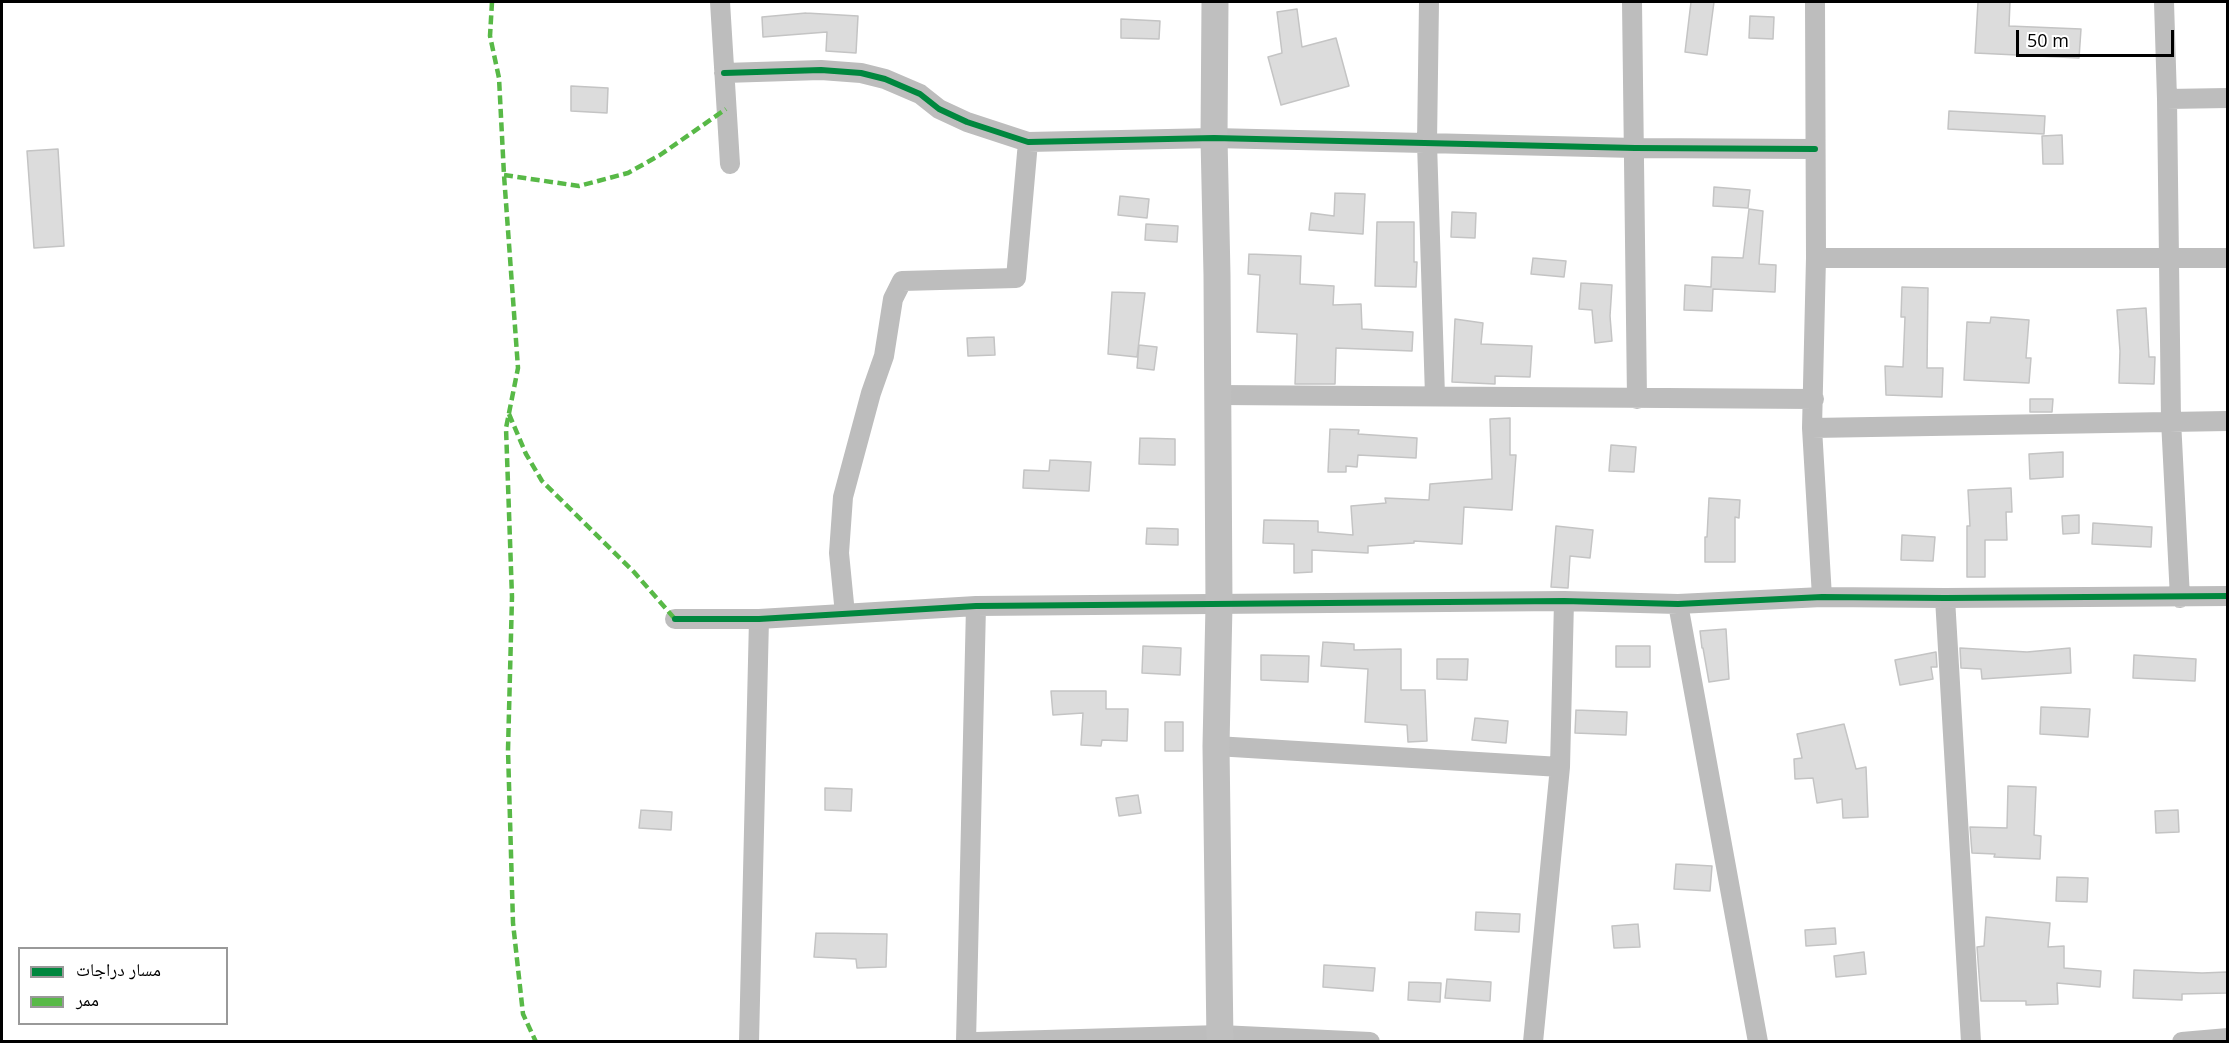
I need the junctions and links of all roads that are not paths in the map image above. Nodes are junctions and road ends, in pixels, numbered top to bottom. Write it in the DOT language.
graph roads {
  1 [pos="720,2"];
  2 [pos="1215,2"];
  3 [pos="1429,2"];
  4 [pos="1632,2"];
  5 [pos="1815,2"];
  6 [pos="2164,2"];
  7 [pos="724,73"];
  8 [pos="2228,98"];
  9 [pos="2167,99"];
  10 [pos="1214,138"];
  11 [pos="1028,142"];
  12 [pos="1427,143"];
  13 [pos="1635,148"];
  14 [pos="1815,149"];
  15 [pos="730,164"];
  16 [pos="1816,258"];
  17 [pos="2228,258"];
  18 [pos="2169,259"];
  19 [pos="1218,395"];
  20 [pos="1435,396"];
  21 [pos="1637,399"];
  22 [pos="1814,399"];
  23 [pos="2171,420"];
  24 [pos="2228,421"];
  25 [pos="1812,428"];
  26 [pos="2228,596"];
  27 [pos="1822,597"];
  28 [pos="2180,597"];
  29 [pos="1945,598"];
  30 [pos="1564,601"];
  31 [pos="1219,604"];
  32 [pos="1678,604"];
  33 [pos="976,606"];
  34 [pos="845,614"];
  35 [pos="675,619"];
  36 [pos="759,619"];
  37 [pos="1216,746"];
  38 [pos="1560,767"];
  39 [pos="1220,1038"];
  40 [pos="2228,1038"];
  41 [pos="749,1041"];
  42 [pos="966,1041"];
  43 [pos="976,1041"];
  44 [pos="1370,1041"];
  45 [pos="1533,1041"];
  46 [pos="1758,1041"];
  47 [pos="1971,1041"];
  48 [pos="2182,1041"];
  1 -- 7 [label="street"];
  2 -- 10 [label="street"];
  3 -- 12 [label="street"];
  4 -- 13 [label="street"];
  5 -- 14 [label="street"];
  6 -- 9 [label="street"];
  7 -- 11 [label="street"];
  7 -- 15 [label="street"];
  8 -- 9 [label="street"];
  9 -- 18 [label="street"];
  10 -- 11 [label="street"];
  10 -- 12 [label="street"];
  10 -- 19 [label="street"];
  11 -- 34 [label="street"];
  12 -- 13 [label="street"];
  12 -- 20 [label="street"];
  13 -- 14 [label="street"];
  13 -- 21 [label="street"];
  14 -- 16 [label="street"];
  16 -- 18 [label="street"];
  16 -- 22 [label="street"];
  17 -- 18 [label="street"];
  18 -- 23 [label="street"];
  19 -- 20 [label="street"];
  19 -- 31 [label="street"];
  20 -- 21 [label="street"];
  21 -- 22 [label="street"];
  22 -- 25 [label="street"];
  23 -- 24 [label="street"];
  23 -- 25 [label="street"];
  23 -- 28 [label="street"];
  25 -- 27 [label="street"];
  26 -- 28 [label="street"];
  27 -- 29 [label="street"];
  27 -- 32 [label="street"];
  28 -- 29 [label="street"];
  29 -- 47 [label="street"];
  30 -- 31 [label="street"];
  30 -- 32 [label="street"];
  30 -- 38 [label="street"];
  31 -- 33 [label="street"];
  31 -- 37 [label="street"];
  32 -- 46 [label="street"];
  33 -- 34 [label="street"];
  33 -- 42 [label="street"];
  34 -- 36 [label="street"];
  35 -- 36 [label="street"];
  36 -- 41 [label="street"];
  37 -- 38 [label="street"];
  37 -- 39 [label="street"];
  38 -- 45 [label="street"];
  39 -- 43 [label="street"];
  39 -- 44 [label="street"];
  40 -- 48 [label="street"];
}
